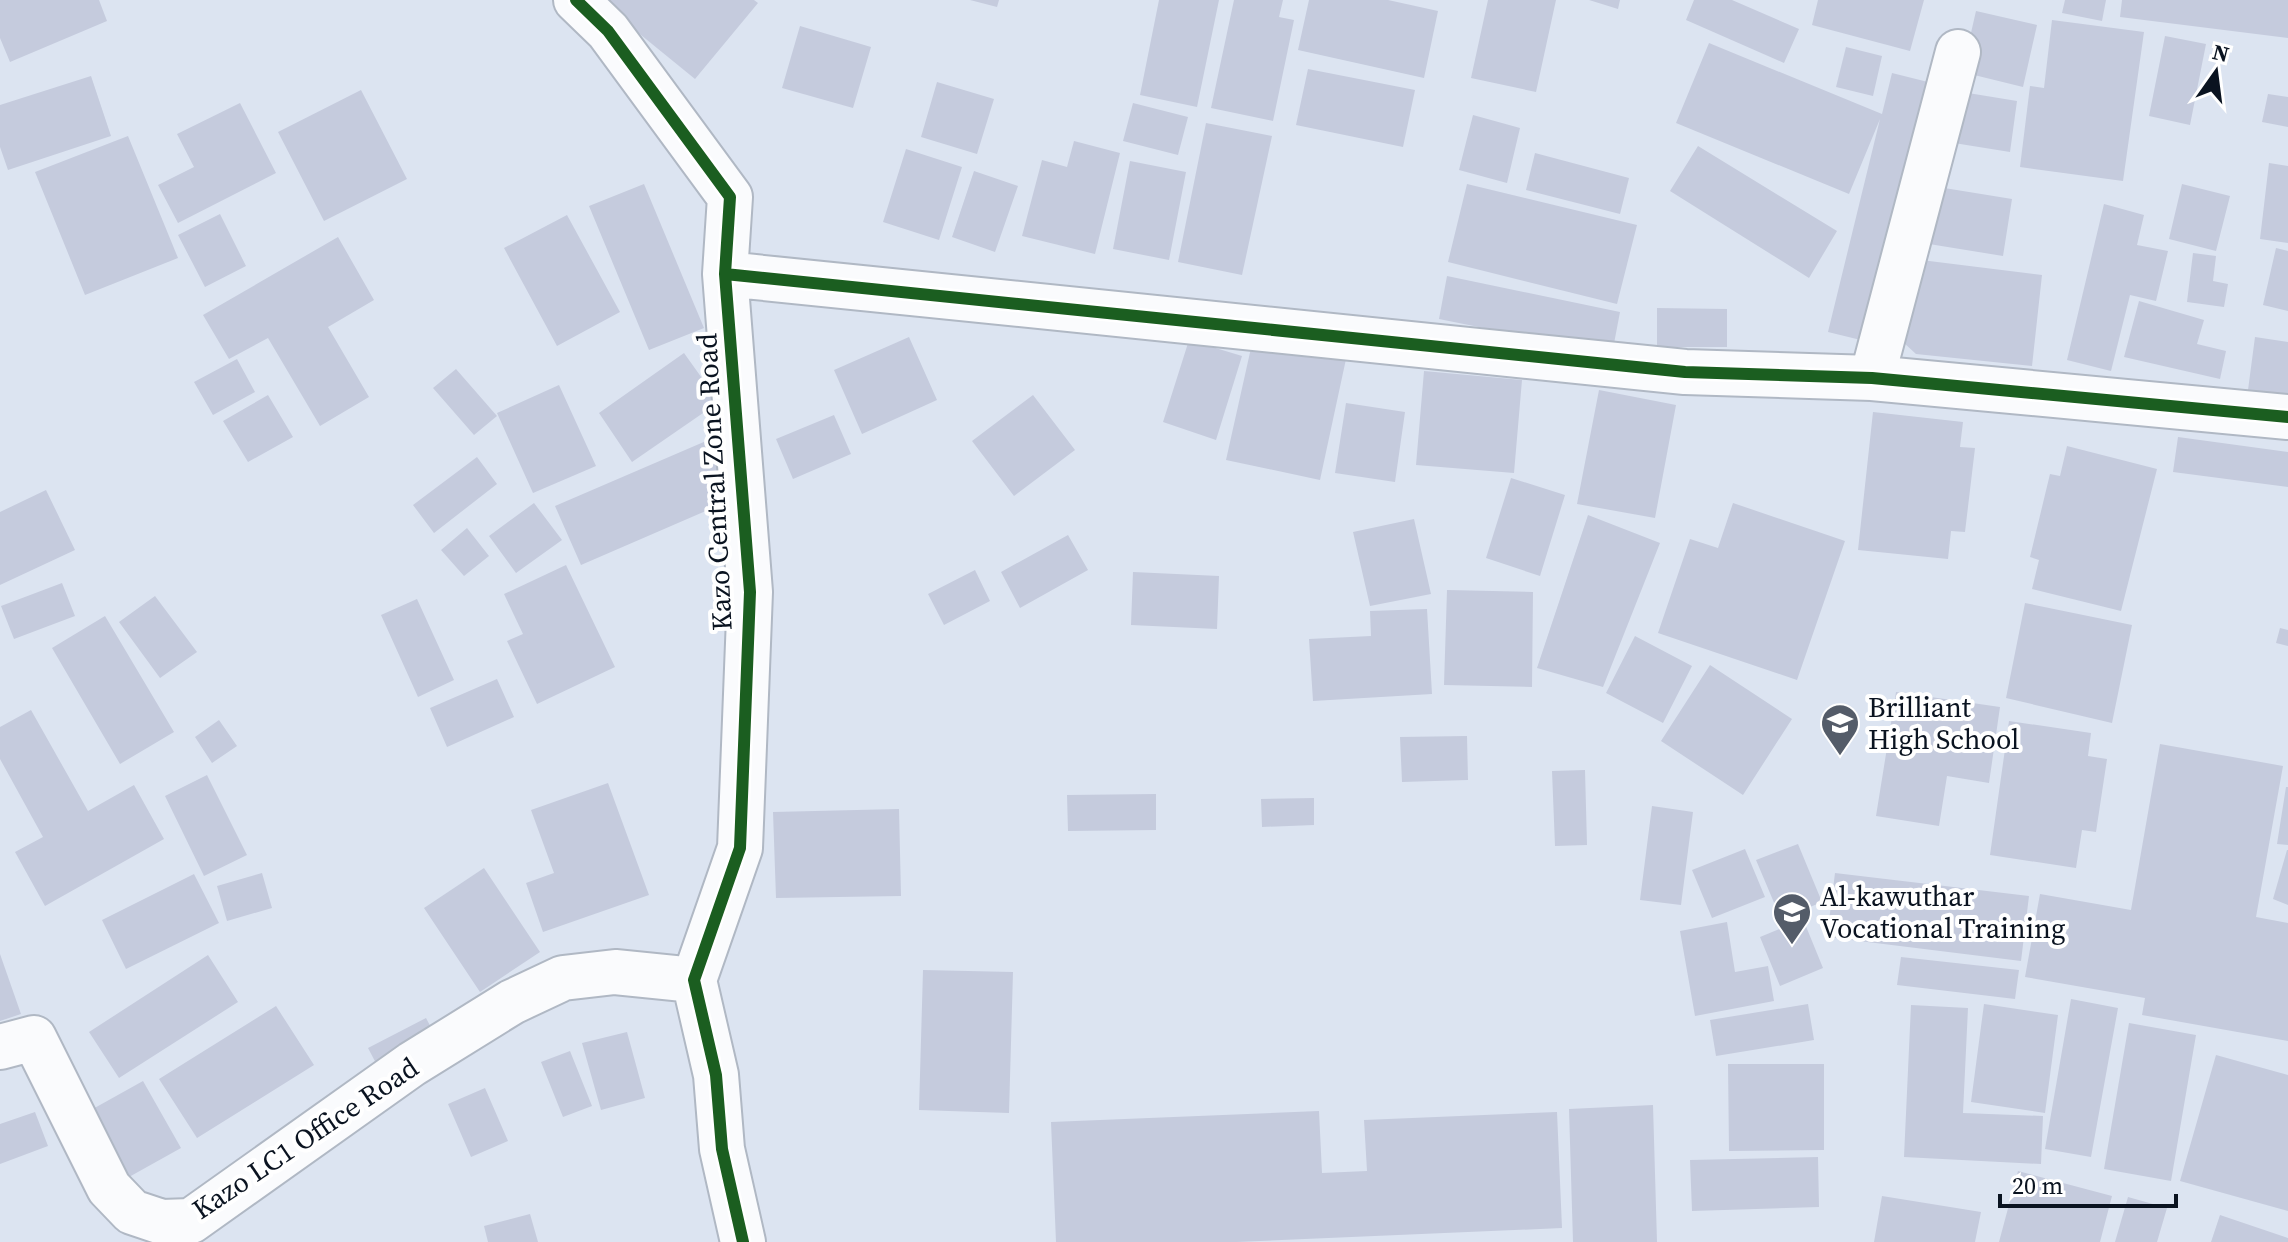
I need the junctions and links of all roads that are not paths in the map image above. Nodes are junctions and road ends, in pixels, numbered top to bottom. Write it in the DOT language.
graph roads {
  1 [pos="576,0"];
  2 [pos="1958,52"];
  3 [pos="725,274"];
  4 [pos="1872,378"];
  5 [pos="2288,417"];
  6 [pos="694,980"];
  7 [pos="0,1047"];
  8 [pos="743,1242"];
  1 -- 3 [label="street, Kazo Central Zone Road"];
  2 -- 4 [label="street"];
  3 -- 4 [label="street"];
  3 -- 6 [label="street, Kazo Central Zone Road"];
  4 -- 5 [label="street"];
  6 -- 7 [label="street, Kazo LC1 Office Road"];
  6 -- 8 [label="street"];
}
